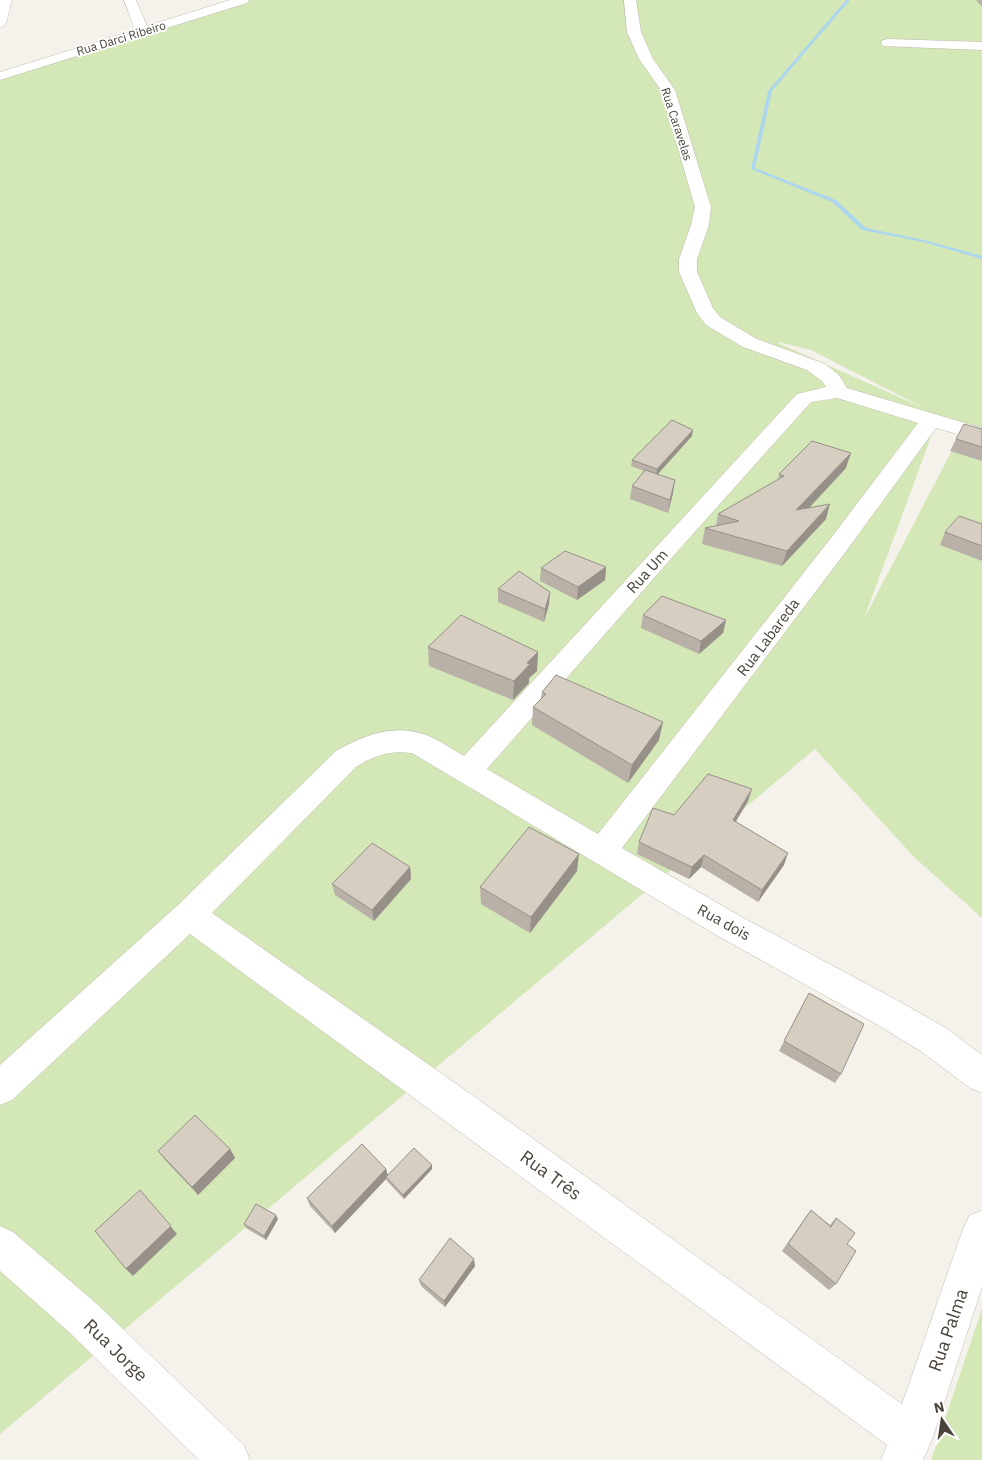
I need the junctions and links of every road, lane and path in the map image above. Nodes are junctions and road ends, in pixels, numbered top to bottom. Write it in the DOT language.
graph roads {
  1 [pos="6,0"];
  2 [pos="130,0"];
  3 [pos="241,0"];
  4 [pos="630,0"];
  5 [pos="0,24"];
  6 [pos="142,31"];
  7 [pos="888,43"];
  8 [pos="982,46"];
  9 [pos="0,76"];
  10 [pos="838,392"];
  11 [pos="931,420"];
  12 [pos="982,435"];
  13 [pos="468,771"];
  14 [pos="602,852"];
  15 [pos="189,915"];
  16 [pos="981,1074"];
  17 [pos="0,1088"];
  18 [pos="982,1228"];
  19 [pos="0,1245"];
  20 [pos="907,1448"];
  21 [pos="229,1460"];
  1 -- 5 [label="street"];
  2 -- 6 [label="street"];
  3 -- 6 [label="street, Rua Darci Ribeiro"];
  4 -- 10 [label="street, Rua Caravelas"];
  6 -- 9 [label="street, Rua Darci Ribeiro"];
  7 -- 8 [label="street"];
  10 -- 11 [label="street"];
  10 -- 13 [label="street, Rua Um"];
  11 -- 12 [label="street"];
  11 -- 14 [label="street, Rua Labareda"];
  13 -- 14 [label="street, Rua dois"];
  13 -- 15 [label="street, Rua dois"];
  14 -- 16 [label="street, Rua dois"];
  15 -- 17 [label="street, Rua dois"];
  15 -- 20 [label="street, Rua Três"];
  18 -- 20 [label="street, Rua Palma"];
  19 -- 21 [label="street, Rua Jorge"];
}
